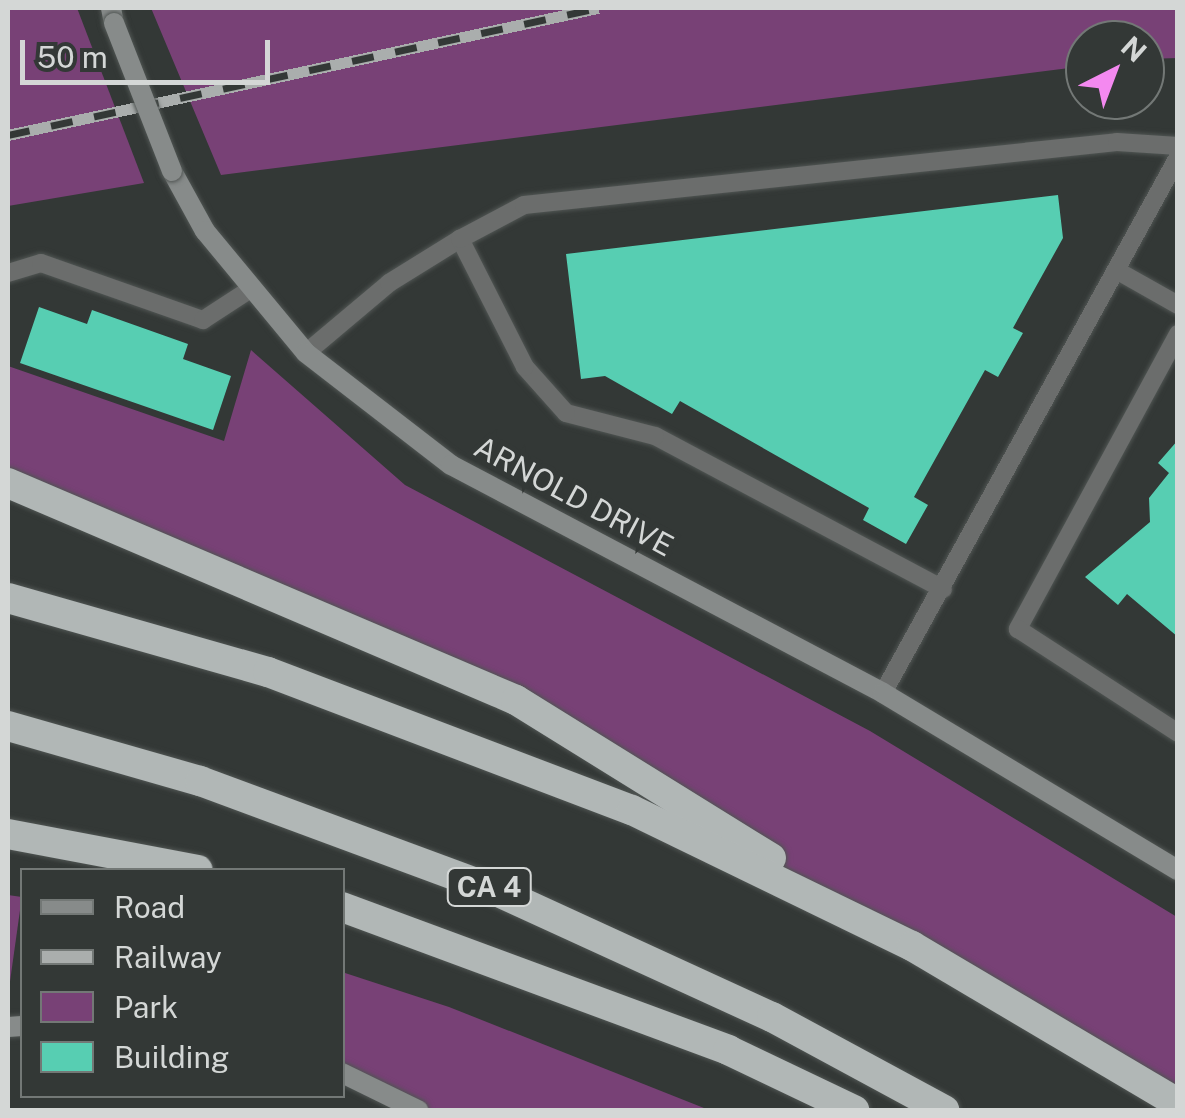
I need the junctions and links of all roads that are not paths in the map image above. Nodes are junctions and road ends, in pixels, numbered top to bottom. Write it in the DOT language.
graph roads {
  1 [pos="112,15"];
  2 [pos="1178,146"];
  3 [pos="1178,157"];
  4 [pos="460,239"];
  5 [pos="1116,270"];
  6 [pos="8,273"];
  7 [pos="249,290"];
  8 [pos="1178,305"];
  9 [pos="1178,334"];
  10 [pos="306,353"];
  11 [pos="8,483"];
  12 [pos="943,589"];
  13 [pos="8,598"];
  14 [pos="883,692"];
  15 [pos="8,726"];
  16 [pos="1178,733"];
  17 [pos="8,834"];
  18 [pos="187,868"];
  19 [pos="1178,870"];
  20 [pos="345,908"];
  21 [pos="838,908"];
  22 [pos="345,1074"];
  23 [pos="1178,1103"];
  24 [pos="418,1110"];
  25 [pos="854,1110"];
  26 [pos="944,1110"];
  1 -- 7 [label="street, ARNOLD DRIVE, bridge"];
  2 -- 4 [label="lane"];
  3 -- 5 [label="lane"];
  4 -- 10 [label="lane"];
  4 -- 12 [label="lane"];
  5 -- 8 [label="lane"];
  5 -- 12 [label="lane"];
  6 -- 7 [label="lane"];
  7 -- 10 [label="street, ARNOLD DRIVE"];
  9 -- 16 [label="lane"];
  10 -- 14 [label="street, ARNOLD DRIVE"];
  11 -- 21 [label="highway"];
  12 -- 14 [label="lane"];
  13 -- 21 [label="highway"];
  14 -- 19 [label="street, ARNOLD DRIVE"];
  15 -- 26 [label="highway, CA 4"];
  17 -- 18 [label="highway"];
  20 -- 25 [label="highway"];
  21 -- 23 [label="highway"];
  22 -- 24 [label="street"];
}
